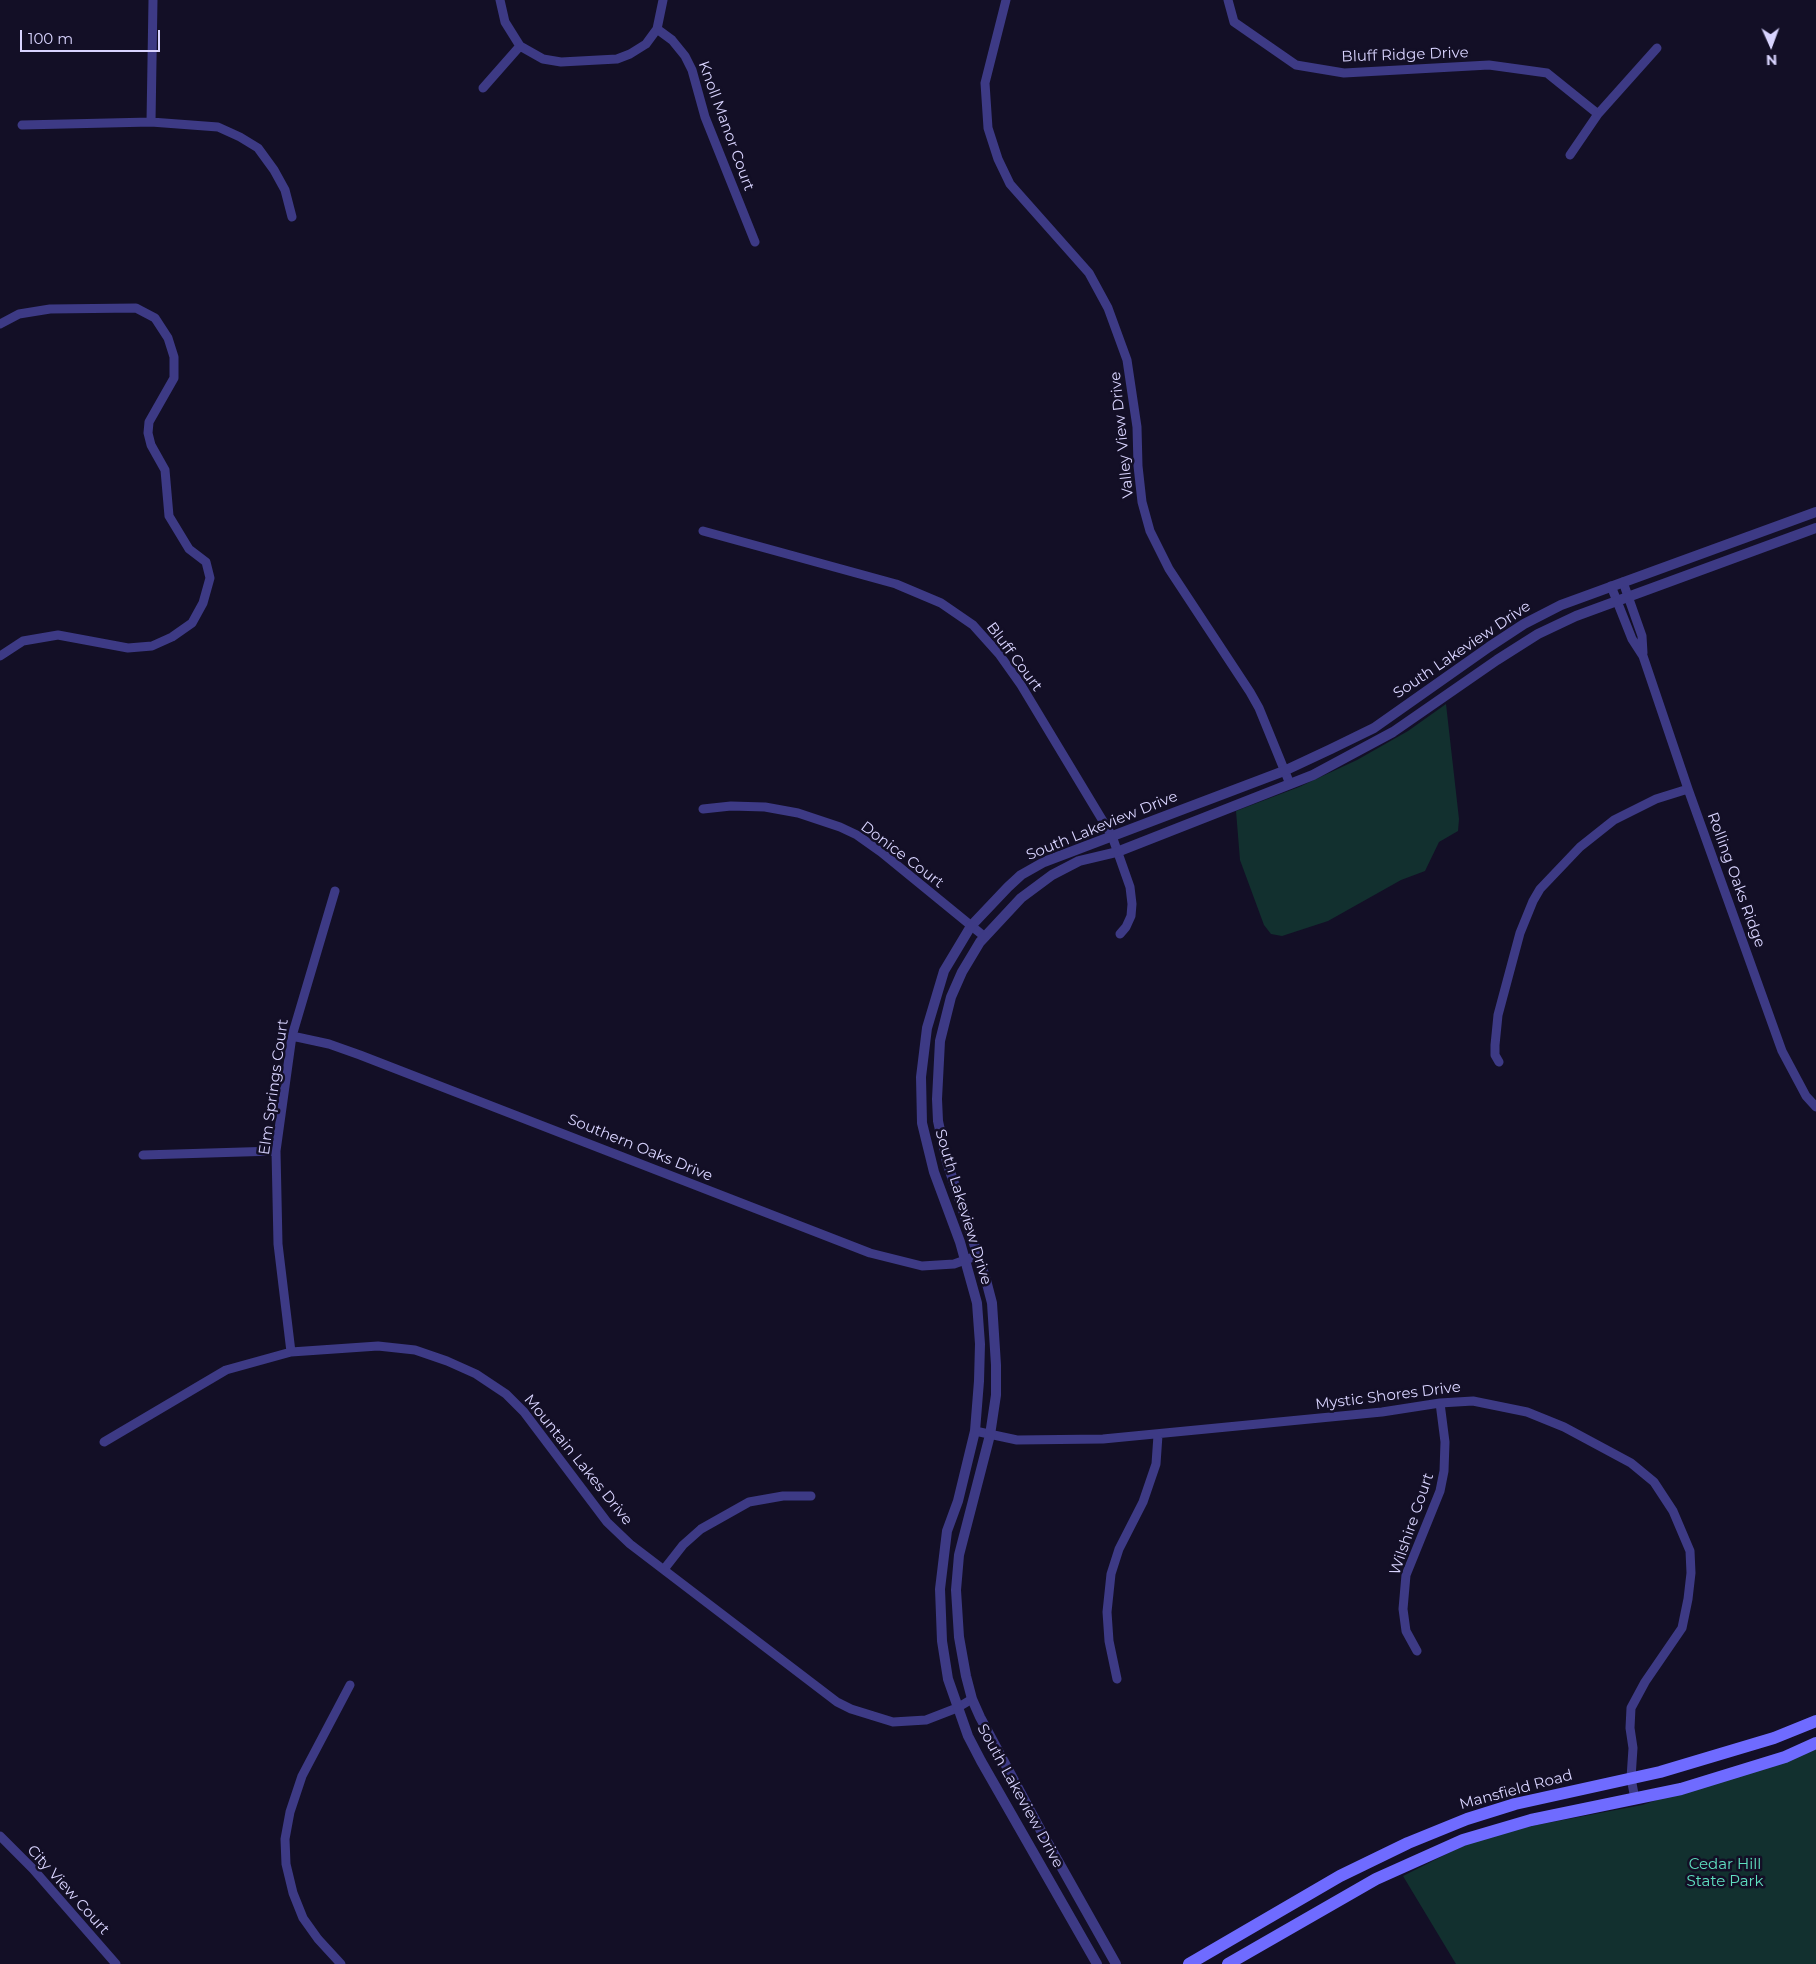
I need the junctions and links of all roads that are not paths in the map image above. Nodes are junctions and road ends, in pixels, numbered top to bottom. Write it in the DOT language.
graph roads {
  1 [pos="153,0"];
  2 [pos="500,0"];
  3 [pos="663,0"];
  4 [pos="1006,0"];
  5 [pos="1228,0"];
  6 [pos="658,29"];
  7 [pos="520,46"];
  8 [pos="1657,48"];
  9 [pos="483,88"];
  10 [pos="1598,114"];
  11 [pos="151,122"];
  12 [pos="22,125"];
  13 [pos="1570,155"];
  14 [pos="292,217"];
  15 [pos="755,242"];
  16 [pos="0,324"];
  17 [pos="1816,512"];
  18 [pos="1816,528"];
  19 [pos="703,531"];
  20 [pos="1622,582"];
  21 [pos="1611,586"];
  22 [pos="1628,596"];
  23 [pos="1617,600"];
  24 [pos="0,656"];
  25 [pos="1643,656"];
  26 [pos="1444,678"];
  27 [pos="1454,690"];
  28 [pos="1284,771"];
  29 [pos="1290,784"];
  30 [pos="1688,789"];
  31 [pos="703,809"];
  32 [pos="1112,836"];
  33 [pos="1117,852"];
  34 [pos="335,891"];
  35 [pos="971,926"];
  36 [pos="1120,934"];
  37 [pos="985,937"];
  38 [pos="292,1036"];
  39 [pos="1499,1062"];
  40 [pos="1816,1107"];
  41 [pos="276,1151"];
  42 [pos="142,1155"];
  43 [pos="979,1255"];
  44 [pos="965,1261"];
  45 [pos="291,1352"];
  46 [pos="1440,1403"];
  47 [pos="975,1431"];
  48 [pos="990,1435"];
  49 [pos="1158,1435"];
  50 [pos="104,1442"];
  51 [pos="811,1496"];
  52 [pos="664,1568"];
  53 [pos="1417,1650"];
  54 [pos="1117,1679"];
  55 [pos="350,1685"];
  56 [pos="972,1700"];
  57 [pos="957,1708"];
  58 [pos="1816,1721"];
  59 [pos="1816,1743"];
  60 [pos="1631,1778"];
  61 [pos="1635,1799"];
  62 [pos="0,1836"];
  63 [pos="116,1964"];
  64 [pos="341,1964"];
  65 [pos="1097,1964"];
  66 [pos="1116,1964"];
  67 [pos="1189,1964"];
  68 [pos="1228,1964"];
  1 -- 11 [label="street"];
  2 -- 7 [label="street"];
  3 -- 6 [label="street"];
  4 -- 28 [label="street, Valley View Drive"];
  5 -- 10 [label="street, Bluff Ridge Drive"];
  6 -- 7 [label="street"];
  6 -- 15 [label="street, Knoll Manor Court"];
  7 -- 9 [label="street"];
  8 -- 10 [label="street"];
  10 -- 13 [label="street"];
  11 -- 12 [label="street"];
  11 -- 14 [label="street"];
  16 -- 24 [label="street"];
  17 -- 20 [label="street, South Lakeview Drive"];
  18 -- 22 [label="street, South Lakeview Drive"];
  19 -- 32 [label="street, Bluff Court"];
  20 -- 21 [label="street, South Lakeview Drive"];
  20 -- 22 [label="street, Rolling Oaks Ridge"];
  21 -- 23 [label="street, Rolling Oaks Ridge"];
  21 -- 26 [label="street, South Lakeview Drive"];
  22 -- 23 [label="street, South Lakeview Drive"];
  22 -- 25 [label="street, Rolling Oaks Ridge"];
  23 -- 25 [label="street, Rolling Oaks Ridge"];
  23 -- 27 [label="street, South Lakeview Drive"];
  25 -- 30 [label="street, Rolling Oaks Ridge"];
  26 -- 27 [label="street"];
  26 -- 28 [label="street, South Lakeview Drive"];
  27 -- 29 [label="street, South Lakeview Drive"];
  28 -- 29 [label="street, Valley View Drive"];
  28 -- 32 [label="street, South Lakeview Drive"];
  29 -- 33 [label="street, South Lakeview Drive"];
  30 -- 39 [label="street"];
  30 -- 40 [label="street, Rolling Oaks Ridge"];
  31 -- 35 [label="street, Donice Court"];
  32 -- 33 [label="street, Bluff Court"];
  32 -- 35 [label="street, South Lakeview Drive"];
  33 -- 36 [label="street, Bluff Court"];
  33 -- 37 [label="street, South Lakeview Drive"];
  34 -- 38 [label="street, Elm Springs Court"];
  35 -- 37 [label="street, Donice Court"];
  35 -- 44 [label="street, South Lakeview Drive"];
  37 -- 43 [label="street, South Lakeview Drive"];
  38 -- 41 [label="street, Elm Springs Court"];
  38 -- 44 [label="street, Southern Oaks Drive"];
  41 -- 42 [label="street"];
  41 -- 45 [label="street, Elm Springs Court"];
  43 -- 44 [label="street, Southern Oaks Drive"];
  43 -- 48 [label="street, South Lakeview Drive"];
  44 -- 47 [label="street, South Lakeview Drive"];
  45 -- 50 [label="street, Mountain Lakes Drive"];
  45 -- 52 [label="street, Mountain Lakes Drive"];
  46 -- 49 [label="street, Mystic Shores Drive"];
  46 -- 53 [label="street, Wilshire Court"];
  46 -- 60 [label="street, Mystic Shores Drive"];
  47 -- 48 [label="street, Mystic Shores Drive"];
  47 -- 57 [label="street, South Lakeview Drive"];
  48 -- 49 [label="street, Mystic Shores Drive"];
  48 -- 56 [label="street, South Lakeview Drive"];
  49 -- 54 [label="street"];
  51 -- 52 [label="street"];
  52 -- 57 [label="street, Mountain Lakes Drive"];
  55 -- 64 [label="street"];
  56 -- 57 [label="street, Mountain Lakes Drive"];
  56 -- 66 [label="street, South Lakeview Drive"];
  57 -- 65 [label="street, South Lakeview Drive"];
  58 -- 60 [label="main road, Mansfield Road"];
  59 -- 61 [label="main road"];
  60 -- 61 [label="street, Mystic Shores Drive"];
  60 -- 67 [label="main road, Mansfield Road"];
  61 -- 68 [label="main road"];
  62 -- 63 [label="street, City View Court"];
}
